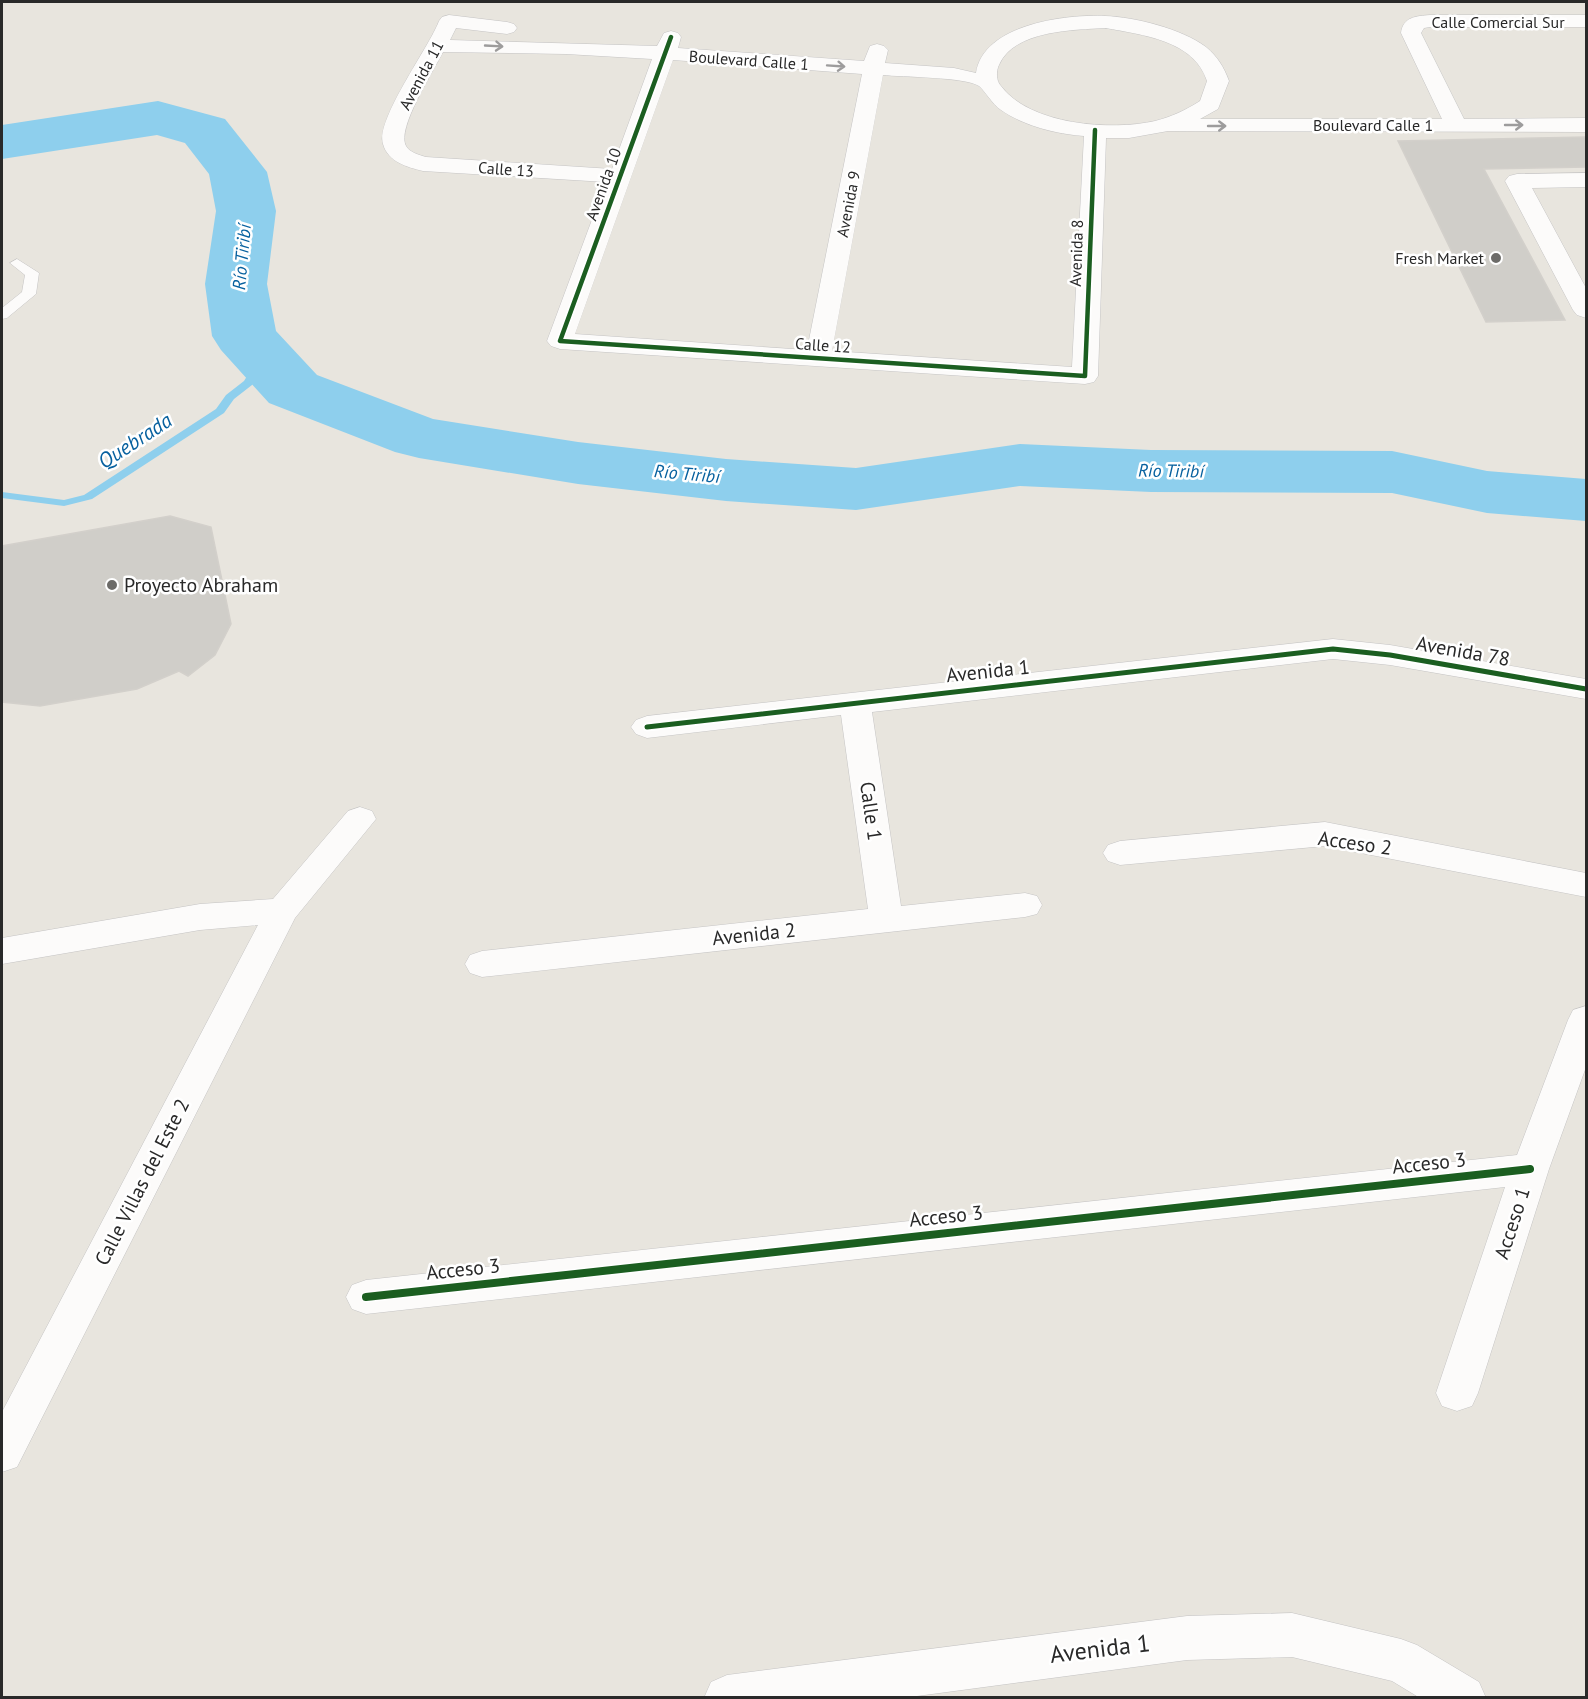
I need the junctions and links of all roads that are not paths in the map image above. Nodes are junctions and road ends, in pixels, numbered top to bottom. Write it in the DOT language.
graph roads {
  1 [pos="459,2"];
  2 [pos="1106,12"];
  3 [pos="449,21"];
  4 [pos="1587,21"];
  5 [pos="668,45"];
  6 [pos="436,46"];
  7 [pos="976,56"];
  8 [pos="875,60"];
  9 [pos="988,82"];
  10 [pos="1210,104"];
  11 [pos="1233,104"];
  12 [pos="1423,104"];
  13 [pos="1446,104"];
  14 [pos="1470,104"];
  15 [pos="1540,104"];
  16 [pos="1587,104"];
  17 [pos="1456,125"];
  18 [pos="1587,125"];
  19 [pos="1159,126"];
  20 [pos="1095,130"];
  21 [pos="396,149"];
  22 [pos="620,176"];
  23 [pos="1587,180"];
  24 [pos="17,263"];
  25 [pos="1587,310"];
  26 [pos="2,315"];
  27 [pos="560,341"];
  28 [pos="818,358"];
  29 [pos="1085,376"];
  30 [pos="1333,649"];
  31 [pos="1587,689"];
  32 [pos="855,703"];
  33 [pos="647,727"];
  34 [pos="360,819"];
  35 [pos="1120,853"];
  36 [pos="1587,885"];
  37 [pos="1025,905"];
  38 [pos="282,911"];
  39 [pos="886,920"];
  40 [pos="2,951"];
  41 [pos="482,964"];
  42 [pos="1587,1020"];
  43 [pos="1530,1169"];
  44 [pos="366,1296"];
  45 [pos="1456,1394"];
  46 [pos="2,1453"];
  47 [pos="727,1698"];
  48 [pos="1463,1698"];
  1 -- 3 [label="street, Avenida 11"];
  2 -- 7 [label="street"];
  2 -- 10 [label="street"];
  3 -- 5 [label="street, Boulevard Calle 1"];
  3 -- 6 [label="street, Avenida 11"];
  4 -- 13 [label="street, Calle Comercial Sur"];
  6 -- 5 [label="street, Boulevard Calle 1, one-way"];
  5 -- 8 [label="street, Boulevard Calle 1"];
  5 -- 22 [label="street, Avenida 10"];
  6 -- 21 [label="street, Avenida 11"];
  7 -- 8 [label="street, Boulevard Calle 1"];
  7 -- 9 [label="street"];
  8 -- 9 [label="street, Boulevard Calle 1"];
  8 -- 28 [label="street, Avenida 9"];
  9 -- 20 [label="street, Boulevard Calle 1"];
  10 -- 11 [label="street, Boulevard Calle 1"];
  10 -- 19 [label="street, Boulevard Calle 1"];
  12 -- 13 [label="street, Boulevard Calle 1"];
  13 -- 14 [label="street, Boulevard Calle 1"];
  13 -- 17 [label="street, Calle Comercial Sur"];
  15 -- 16 [label="street"];
  17 -- 18 [label="street, Boulevard Calle 1, one-way"];
  19 -- 17 [label="street, Boulevard Calle 1, one-way"];
  19 -- 20 [label="street, Boulevard Calle 1"];
  20 -- 29 [label="street, Avenida 8"];
  21 -- 22 [label="street, Calle 13"];
  22 -- 27 [label="street, Avenida 10"];
  23 -- 25 [label="street"];
  24 -- 26 [label="lane"];
  27 -- 28 [label="street, Calle 12"];
  28 -- 29 [label="street, Calle 12"];
  30 -- 31 [label="street, Avenida 78"];
  30 -- 32 [label="street, Avenida 1"];
  32 -- 33 [label="street, Avenida 1"];
  32 -- 39 [label="street, Calle 1"];
  34 -- 38 [label="street, Calle Villas del Este 2"];
  35 -- 36 [label="street, Acceso 2"];
  37 -- 39 [label="street, Avenida 2"];
  38 -- 40 [label="street"];
  38 -- 46 [label="street, Calle Villas del Este 2"];
  39 -- 41 [label="street, Avenida 2"];
  42 -- 43 [label="street, Acceso 1"];
  43 -- 44 [label="street, Acceso 3"];
  43 -- 45 [label="street, Acceso 1"];
  47 -- 48 [label="street, Avenida 1"];
}
